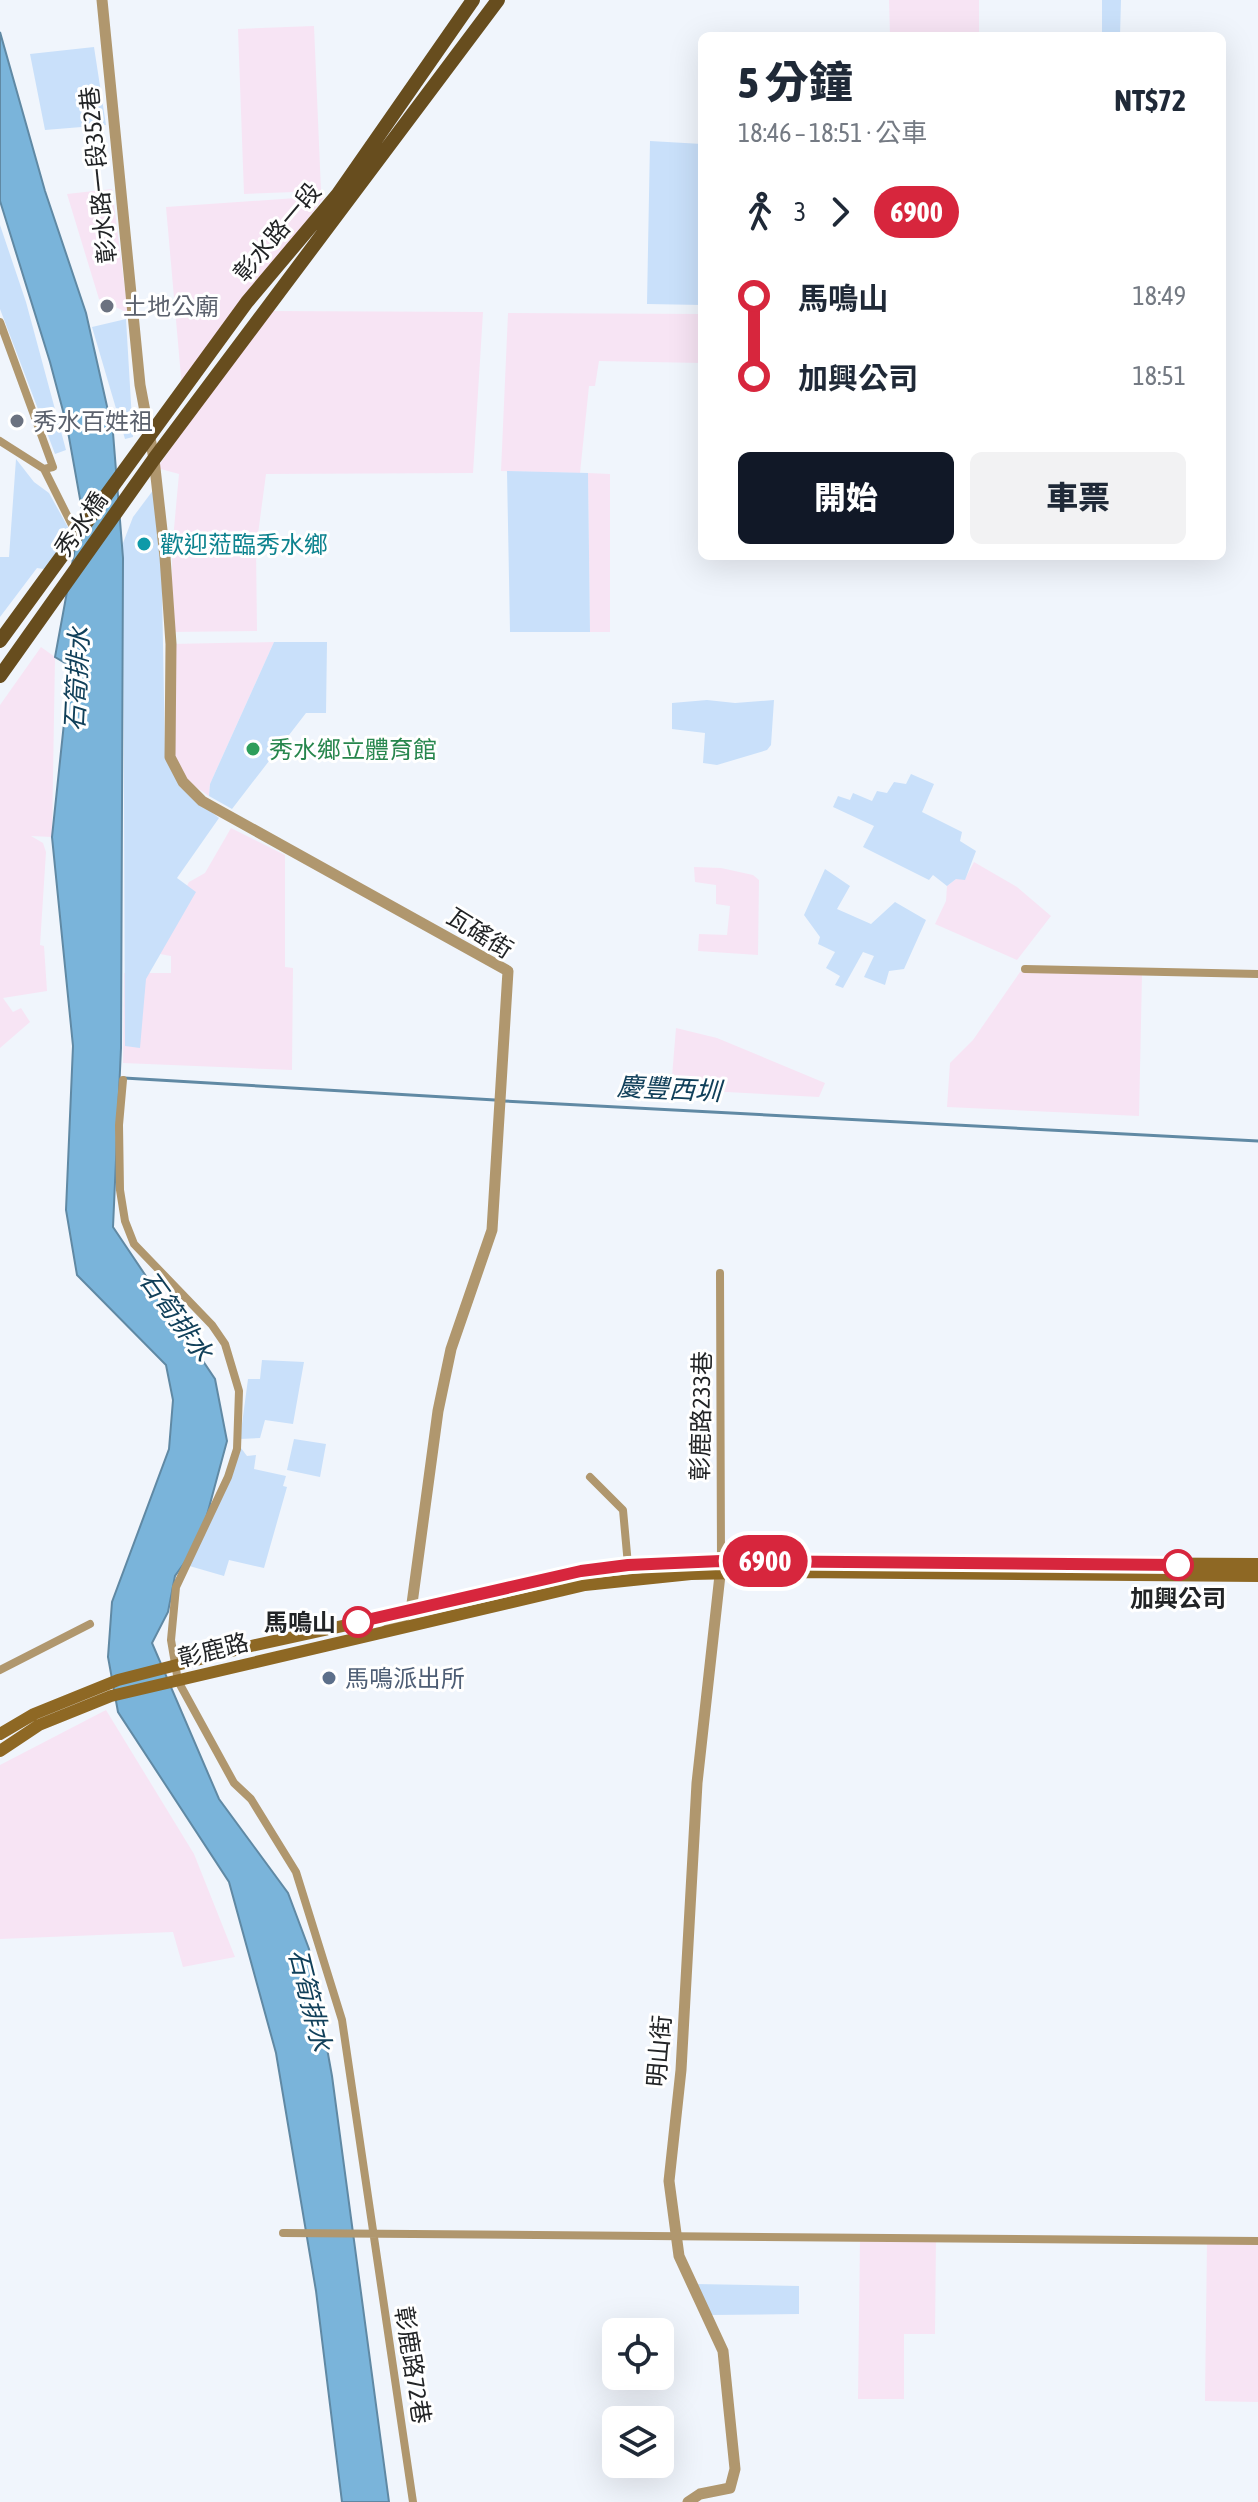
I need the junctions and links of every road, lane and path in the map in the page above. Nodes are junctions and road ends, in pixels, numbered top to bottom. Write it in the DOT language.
graph roads {
  1 [pos="102,0"];
  2 [pos="473,0"];
  3 [pos="498,0"];
  4 [pos="0,322"];
  5 [pos="0,441"];
  6 [pos="148,441"];
  7 [pos="154,459"];
  8 [pos="44,469"];
  9 [pos="113,490"];
  10 [pos="78,537"];
  11 [pos="0,641"];
  12 [pos="0,676"];
  13 [pos="1025,969"];
  14 [pos="1258,974"];
  15 [pos="123,1080"];
  16 [pos="720,1273"];
  17 [pos="590,1477"];
  18 [pos="1258,1564"];
  19 [pos="628,1565"];
  20 [pos="721,1567"];
  21 [pos="1134,1570"];
  22 [pos="581,1571"];
  23 [pos="1258,1576"];
  24 [pos="585,1585"];
  25 [pos="411,1611"];
  26 [pos="90,1624"];
  27 [pos="384,1632"];
  28 [pos="172,1667"];
  29 [pos="0,1670"];
  30 [pos="175,1682"];
  31 [pos="0,1734"];
  32 [pos="0,1751"];
  33 [pos="283,2233"];
  34 [pos="373,2234"];
  35 [pos="674,2236"];
  36 [pos="1258,2241"];
  37 [pos="413,2502"];
  38 [pos="688,2502"];
  1 -- 6 [label="street, 彰水路一段352巷"];
  2 -- 6 [label="main road, 彰水路一段"];
  3 -- 7 [label="main road, 彰水路一段"];
  4 -- 8 [label="street"];
  5 -- 8 [label="street"];
  6 -- 7 [label="street, 瓦磘街"];
  6 -- 9 [label="main road, 彰水路一段"];
  7 -- 12 [label="main road, 秀水橋"];
  7 -- 25 [label="street, 瓦磘街"];
  8 -- 10 [label="street"];
  9 -- 10 [label="main road, 秀水橋"];
  10 -- 11 [label="main road, 秀水橋"];
  13 -- 14 [label="street"];
  15 -- 28 [label="street, 彰鹿路72巷"];
  16 -- 20 [label="street, 彰鹿路233巷"];
  17 -- 19 [label="street"];
  18 -- 21 [label="main road, 彰鹿路"];
  19 -- 20 [label="main road, 彰鹿路"];
  19 -- 22 [label="main road, 彰鹿路"];
  20 -- 21 [label="main road, 彰鹿路"];
  20 -- 24 [label="main road, 彰鹿路"];
  20 -- 35 [label="street, 明山街"];
  21 -- 23 [label="main road, 彰鹿路"];
  22 -- 24 [label="main road"];
  22 -- 25 [label="main road, 彰鹿路"];
  24 -- 27 [label="main road, 彰鹿路"];
  25 -- 27 [label="street"];
  25 -- 28 [label="main road, 彰鹿路"];
  26 -- 29 [label="street"];
  27 -- 30 [label="main road, 彰鹿路"];
  28 -- 30 [label="street, 彰鹿路72巷"];
  28 -- 31 [label="main road, 彰鹿路"];
  30 -- 32 [label="main road, 彰鹿路"];
  30 -- 34 [label="street, 彰鹿路72巷"];
  33 -- 34 [label="street"];
  34 -- 35 [label="street"];
  34 -- 37 [label="street, 彰鹿路72巷"];
  35 -- 36 [label="street"];
  35 -- 38 [label="street, 明山街"];
}
